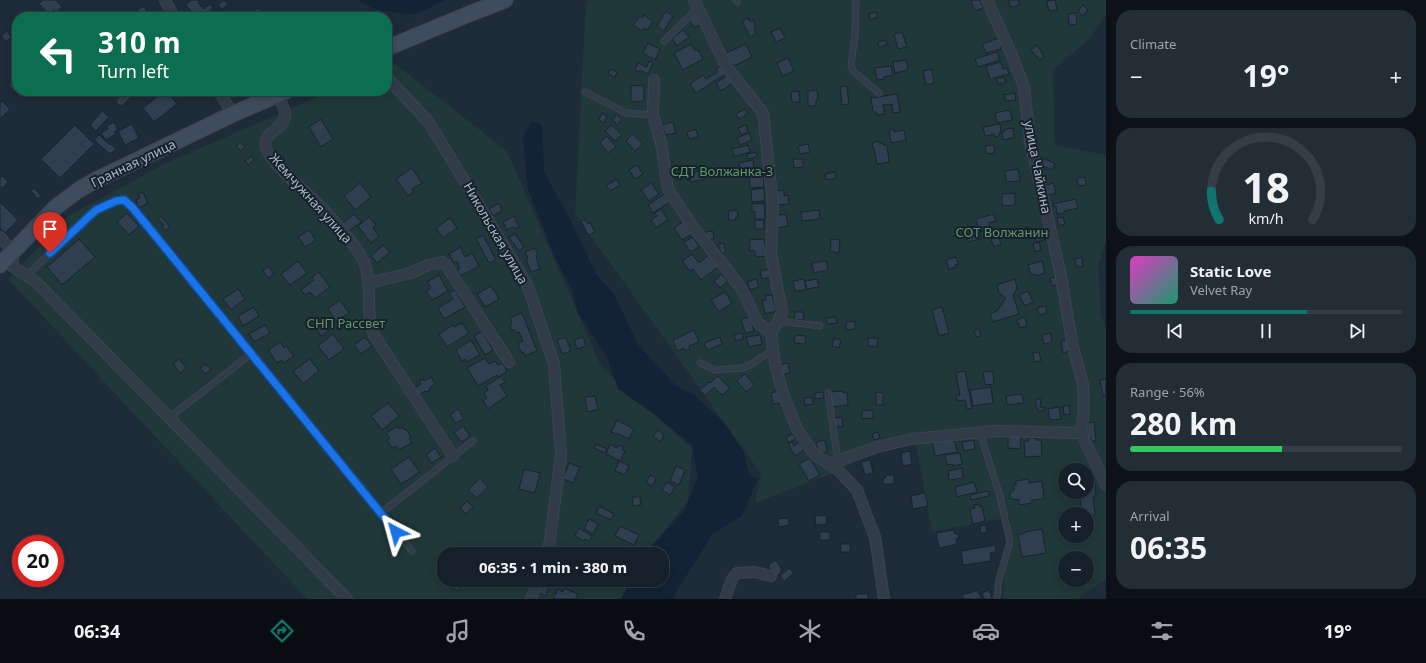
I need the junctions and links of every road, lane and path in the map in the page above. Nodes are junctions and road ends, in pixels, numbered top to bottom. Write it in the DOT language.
graph roads {
  1 [pos="165,0"];
  2 [pos="505,0"];
  3 [pos="856,0"];
  4 [pos="987,0"];
  5 [pos="696,4"];
  6 [pos="171,12"];
  7 [pos="664,41"];
  8 [pos="392,46"];
  9 [pos="654,80"];
  10 [pos="392,83"];
  11 [pos="585,92"];
  12 [pos="879,93"];
  13 [pos="126,96"];
  14 [pos="221,96"];
  15 [pos="275,96"];
  16 [pos="282,96"];
  17 [pos="121,101"];
  18 [pos="233,114"];
  19 [pos="654,115"];
  20 [pos="0,237"];
  21 [pos="13,252"];
  22 [pos="0,265"];
  23 [pos="26,275"];
  24 [pos="368,283"];
  25 [pos="779,321"];
  26 [pos="820,326"];
  27 [pos="771,333"];
  28 [pos="773,350"];
  29 [pos="251,354"];
  30 [pos="509,362"];
  31 [pos="700,363"];
  32 [pos="828,393"];
  33 [pos="170,417"];
  34 [pos="980,433"];
  35 [pos="1081,433"];
  36 [pos="473,441"];
  37 [pos="453,456"];
  38 [pos="835,465"];
  39 [pos="1106,485"];
  40 [pos="381,513"];
  41 [pos="549,547"];
  42 [pos="412,551"];
  43 [pos="771,576"];
  44 [pos="535,587"];
  45 [pos="997,598"];
  46 [pos="347,599"];
  47 [pos="531,599"];
  48 [pos="725,599"];
  49 [pos="884,599"];
  1 -- 6 [label="street"];
  2 -- 8 [label="street"];
  3 -- 12 [label="lane"];
  4 -- 35 [label="street, улица Чайкина"];
  5 -- 7 [label="lane"];
  5 -- 25 [label="street"];
  9 -- 19 [label="street"];
  10 -- 41 [label="street, Никольская улица"];
  11 -- 19 [label="lane"];
  13 -- 17 [label="lane"];
  14 -- 18 [label="street"];
  15 -- 18 [label="street, Гранная улица"];
  16 -- 24 [label="street, Жемчужная улица"];
  18 -- 21 [label="street, Гранная улица"];
  19 -- 27 [label="street"];
  20 -- 21 [label="street"];
  21 -- 22 [label="street, Гранная улица"];
  21 -- 23 [label="street"];
  23 -- 29 [label="lane"];
  23 -- 33 [label="street"];
  24 -- 30 [label="street"];
  24 -- 37 [label="street, Жемчужная улица"];
  25 -- 26 [label="lane"];
  25 -- 27 [label="street"];
  27 -- 28 [label="street"];
  28 -- 31 [label="lane"];
  28 -- 38 [label="street"];
  29 -- 33 [label="lane"];
  29 -- 40 [label="lane"];
  32 -- 38 [label="lane"];
  33 -- 46 [label="street"];
  34 -- 35 [label="street"];
  34 -- 38 [label="street"];
  34 -- 45 [label="lane"];
  35 -- 39 [label="street"];
  36 -- 37 [label="lane"];
  37 -- 40 [label="lane"];
  38 -- 49 [label="street"];
  40 -- 42 [label="lane"];
  43 -- 48 [label="street"];
  44 -- 47 [label="street"];
}
